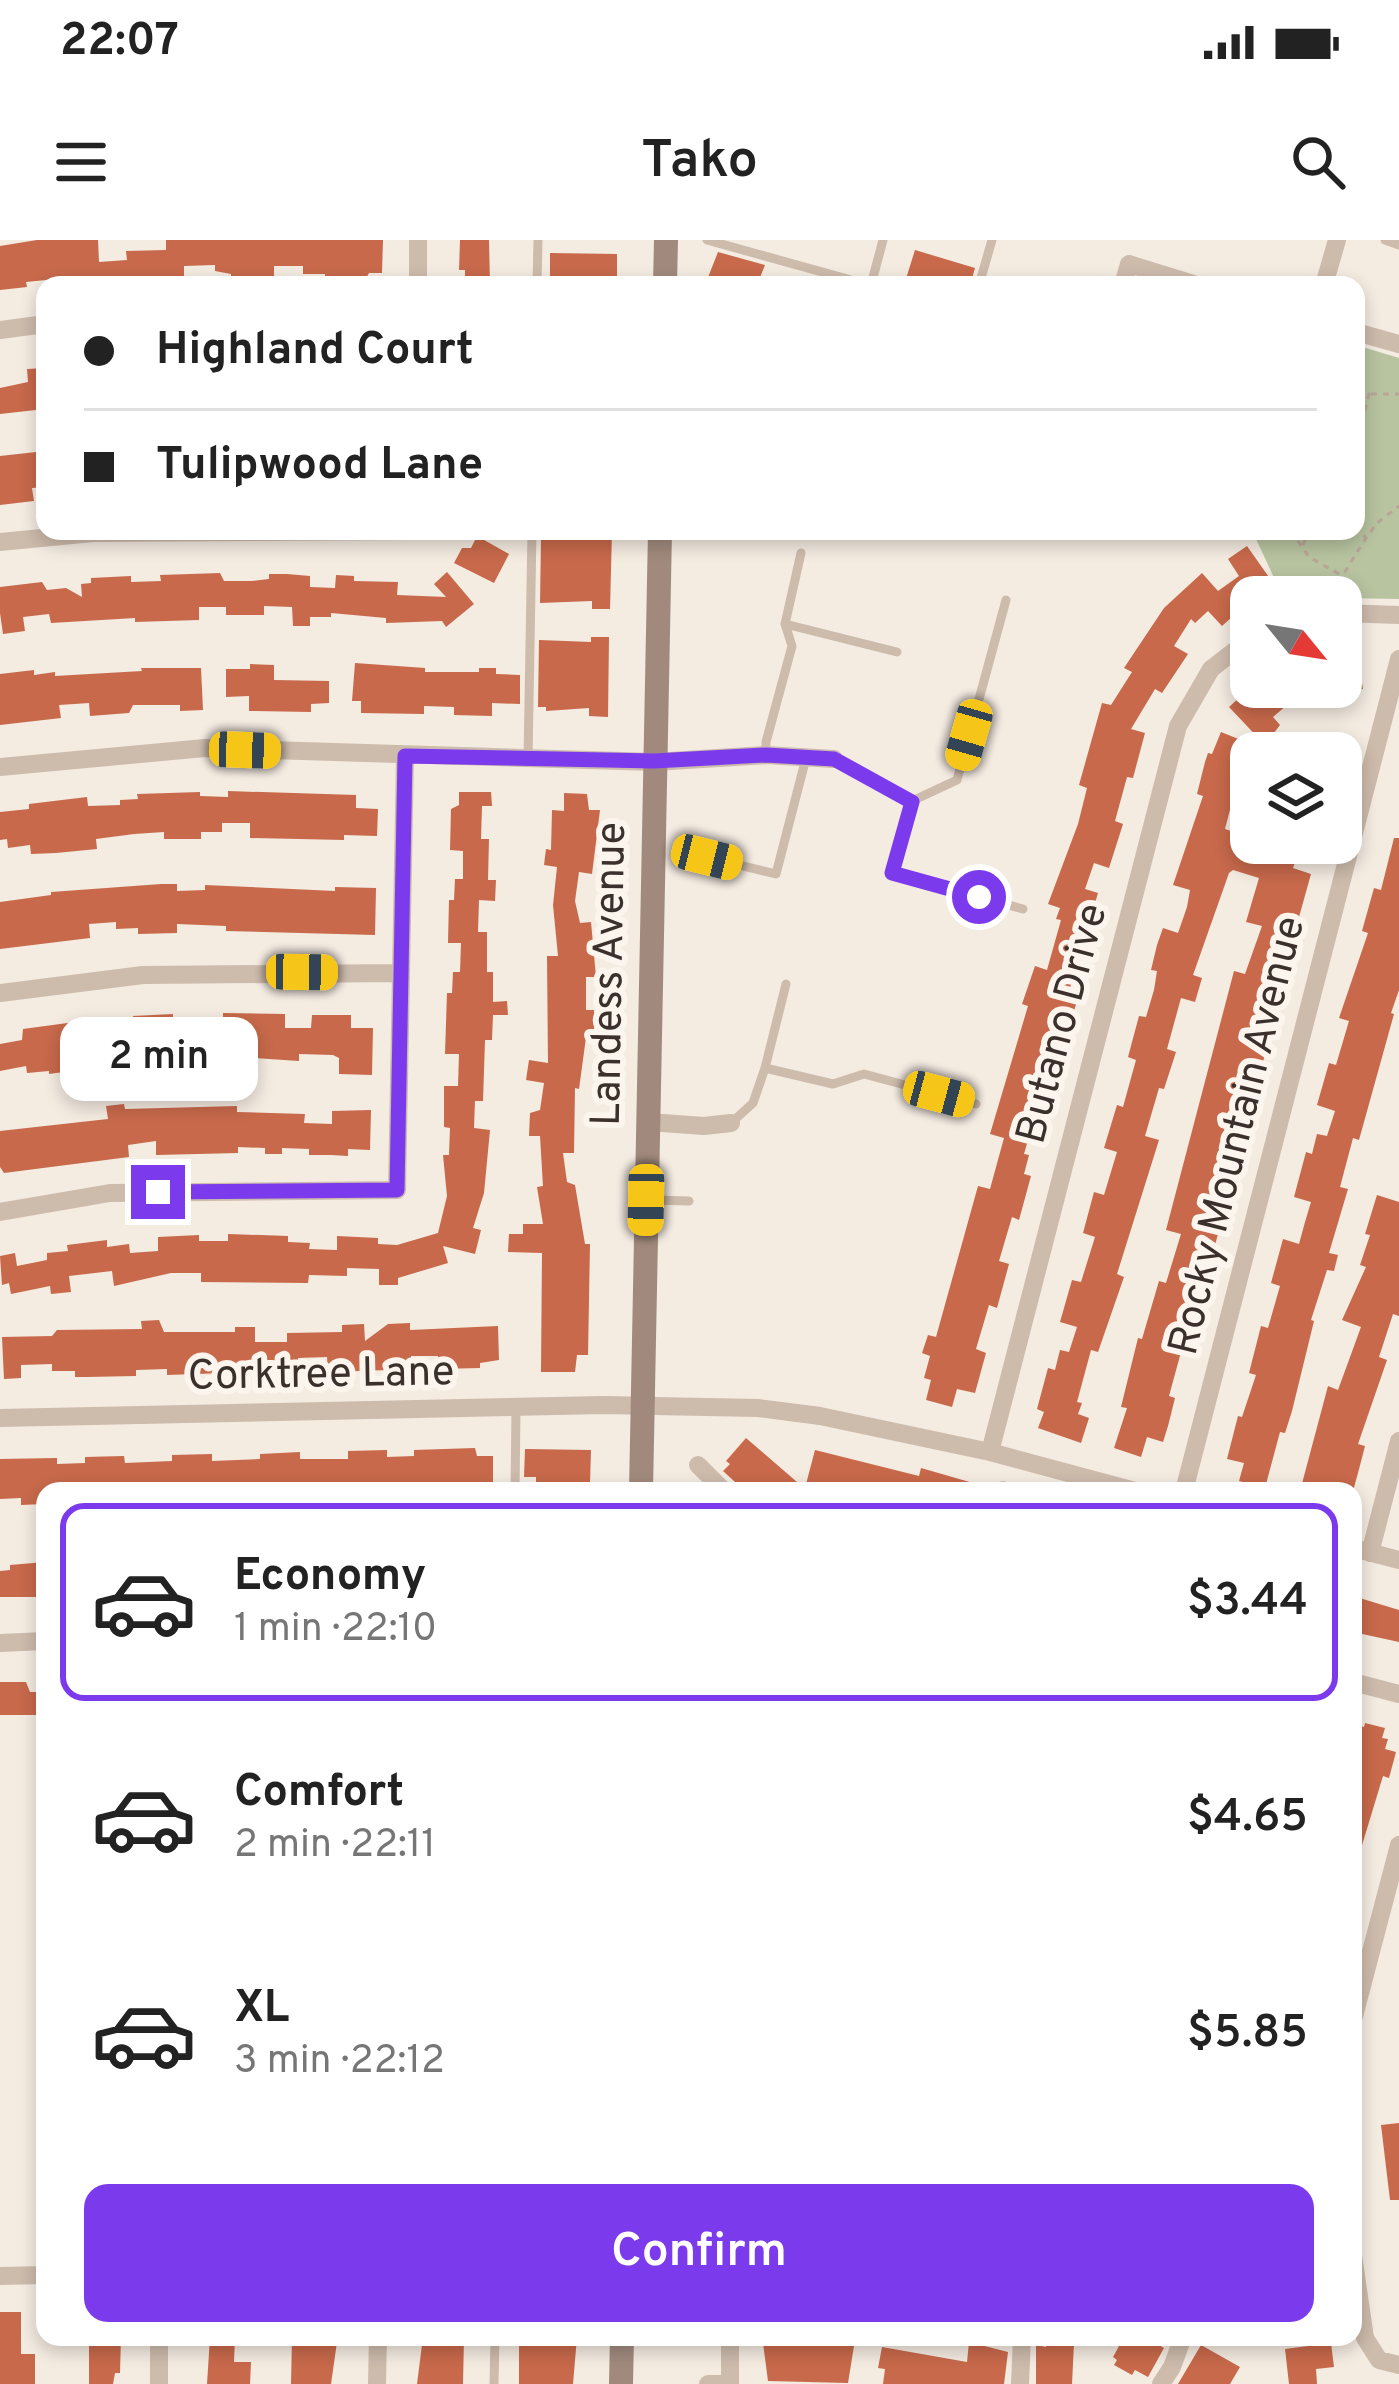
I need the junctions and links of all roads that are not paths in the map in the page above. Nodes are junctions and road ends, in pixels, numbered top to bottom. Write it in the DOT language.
graph roads {
  1 [pos="418,240"];
  2 [pos="538,240"];
  3 [pos="666,240"];
  4 [pos="707,240"];
  5 [pos="883,240"];
  6 [pos="992,240"];
  7 [pos="1337,240"];
  8 [pos="1385,240"];
  9 [pos="1399,244"];
  10 [pos="418,276"];
  11 [pos="537,276"];
  12 [pos="665,276"];
  13 [pos="837,276"];
  14 [pos="873,276"];
  15 [pos="982,276"];
  16 [pos="1126,276"];
  17 [pos="1168,276"];
  18 [pos="1327,276"];
  19 [pos="36,325"];
  20 [pos="0,330"];
  21 [pos="1365,335"];
  22 [pos="1399,344"];
  23 [pos="36,539"];
  24 [pos="532,540"];
  25 [pos="660,540"];
  26 [pos="0,542"];
  27 [pos="801,553"];
  28 [pos="1006,600"];
  29 [pos="1362,614"];
  30 [pos="1399,615"];
  31 [pos="785,624"];
  32 [pos="897,652"];
  33 [pos="1230,654"];
  34 [pos="1399,659"];
  35 [pos="766,755"];
  36 [pos="405,756"];
  37 [pos="806,758"];
  38 [pos="528,759"];
  39 [pos="834,759"];
  40 [pos="654,761"];
  41 [pos="0,767"];
  42 [pos="912,802"];
  43 [pos="707,857"];
  44 [pos="1023,908"];
  45 [pos="401,973"];
  46 [pos="786,984"];
  47 [pos="0,993"];
  48 [pos="766,1068"];
  49 [pos="976,1104"];
  50 [pos="649,1121"];
  51 [pos="730,1123"];
  52 [pos="646,1200"];
  53 [pos="689,1201"];
  54 [pos="0,1212"];
  55 [pos="643,1406"];
  56 [pos="516,1409"];
  57 [pos="0,1418"];
  58 [pos="1399,1441"];
  59 [pos="990,1452"];
  60 [pos="698,1465"];
  61 [pos="515,1482"];
  62 [pos="641,1482"];
  63 [pos="715,1482"];
  64 [pos="1102,1482"];
  65 [pos="1186,1482"];
  66 [pos="1362,1550"];
  67 [pos="1399,1560"];
  68 [pos="36,1641"];
  69 [pos="0,1643"];
  70 [pos="1362,1684"];
  71 [pos="1399,1694"];
  72 [pos="1399,1845"];
  73 [pos="1362,1986"];
  74 [pos="36,2275"];
  75 [pos="0,2276"];
  76 [pos="1362,2317"];
  77 [pos="159,2346"];
  78 [pos="378,2346"];
  79 [pos="495,2346"];
  80 [pos="622,2346"];
  81 [pos="729,2346"];
  82 [pos="1022,2346"];
  83 [pos="1180,2346"];
  84 [pos="1389,2362"];
  85 [pos="159,2384"];
  86 [pos="377,2384"];
  87 [pos="494,2384"];
  88 [pos="621,2384"];
  89 [pos="708,2384"];
  90 [pos="726,2384"];
  91 [pos="1020,2384"];
  92 [pos="1161,2384"];
  1 -- 10 [label="street"];
  2 -- 11 [label="lane"];
  3 -- 12 [label="main road"];
  4 -- 13 [label="lane"];
  5 -- 14 [label="lane"];
  6 -- 15 [label="lane"];
  7 -- 18 [label="street"];
  8 -- 9 [label="lane"];
  16 -- 17 [label="street"];
  19 -- 20 [label="street"];
  21 -- 22 [label="street"];
  23 -- 26 [label="street"];
  24 -- 38 [label="lane"];
  25 -- 40 [label="main road, Landess Avenue"];
  27 -- 31 [label="lane"];
  28 -- 42 [label="lane"];
  29 -- 30 [label="street"];
  31 -- 32 [label="lane"];
  31 -- 35 [label="lane"];
  33 -- 59 [label="street, Butano Drive"];
  34 -- 65 [label="street, Rocky Mountain Avenue"];
  35 -- 37 [label="street"];
  35 -- 40 [label="street"];
  36 -- 38 [label="street"];
  36 -- 41 [label="street"];
  36 -- 45 [label="street"];
  37 -- 39 [label="street"];
  37 -- 43 [label="lane"];
  38 -- 40 [label="street"];
  39 -- 42 [label="lane"];
  40 -- 50 [label="main road, Landess Avenue"];
  42 -- 44 [label="lane"];
  45 -- 47 [label="street"];
  45 -- 54 [label="street"];
  46 -- 48 [label="lane"];
  48 -- 49 [label="lane"];
  48 -- 51 [label="lane"];
  50 -- 51 [label="street"];
  50 -- 52 [label="main road, Landess Avenue"];
  52 -- 53 [label="lane"];
  52 -- 55 [label="main road, Landess Avenue"];
  55 -- 56 [label="street, Corktree Lane"];
  55 -- 59 [label="street, Corktree Lane"];
  55 -- 62 [label="main road, Landess Avenue"];
  56 -- 57 [label="street, Corktree Lane"];
  56 -- 61 [label="lane"];
  58 -- 66 [label="street"];
  59 -- 64 [label="street, Corktree Lane"];
  60 -- 63 [label="street"];
  66 -- 67 [label="street"];
  68 -- 69 [label="street"];
  70 -- 71 [label="street"];
  72 -- 73 [label="street"];
  74 -- 75 [label="street"];
  76 -- 84 [label="street"];
  77 -- 85 [label="street"];
  78 -- 86 [label="street"];
  79 -- 87 [label="lane"];
  80 -- 88 [label="main road"];
  81 -- 90 [label="street"];
  82 -- 91 [label="street"];
  83 -- 92 [label="street"];
  89 -- 90 [label="street"];
}
